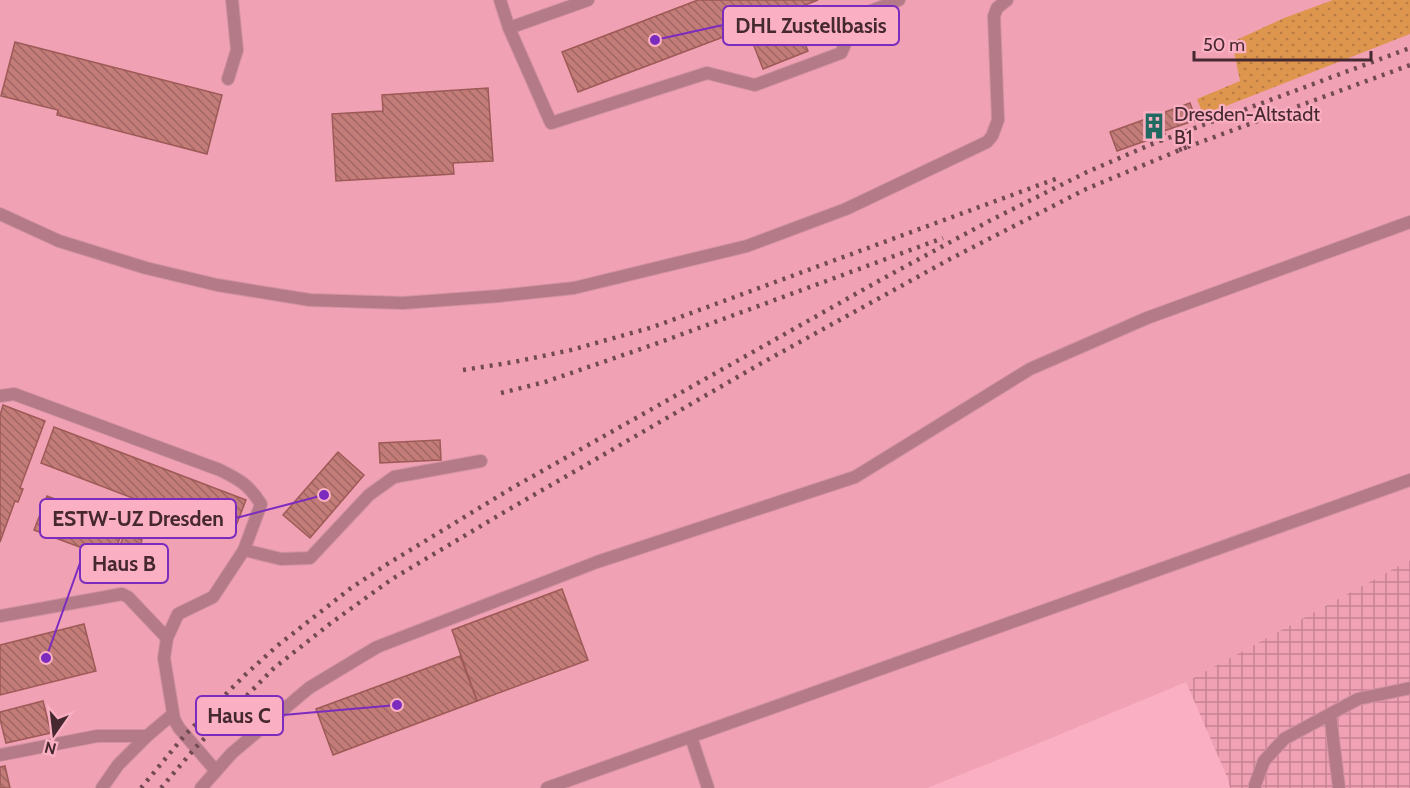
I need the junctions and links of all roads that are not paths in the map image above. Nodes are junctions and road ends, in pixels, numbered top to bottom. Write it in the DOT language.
graph roads {
  1 [pos="232,0"];
  2 [pos="500,0"];
  3 [pos="588,0"];
  4 [pos="899,0"];
  5 [pos="1007,0"];
  6 [pos="509,28"];
  7 [pos="228,79"];
  8 [pos="0,213"];
  9 [pos="1410,222"];
  10 [pos="0,396"];
  11 [pos="481,461"];
  12 [pos="1410,480"];
  13 [pos="244,550"];
  14 [pos="0,616"];
  15 [pos="167,638"];
  16 [pos="1410,687"];
  17 [pos="173,714"];
  18 [pos="1330,714"];
  19 [pos="147,736"];
  20 [pos="691,736"];
  21 [pos="0,755"];
  22 [pos="216,771"];
  23 [pos="102,788"];
  24 [pos="201,788"];
  25 [pos="547,788"];
  26 [pos="708,788"];
  27 [pos="1255,788"];
  28 [pos="1339,788"];
  1 -- 7 [label="lane"];
  2 -- 6 [label="lane"];
  3 -- 6 [label="lane"];
  4 -- 6 [label="lane"];
  5 -- 8 [label="lane"];
  9 -- 22 [label="lane"];
  10 -- 13 [label="lane"];
  11 -- 13 [label="lane"];
  12 -- 20 [label="lane"];
  13 -- 15 [label="lane"];
  14 -- 15 [label="lane"];
  15 -- 17 [label="lane"];
  16 -- 18 [label="lane"];
  17 -- 19 [label="lane"];
  17 -- 22 [label="lane"];
  18 -- 27 [label="lane"];
  18 -- 28 [label="lane"];
  19 -- 21 [label="lane"];
  19 -- 23 [label="lane"];
  20 -- 25 [label="lane"];
  20 -- 26 [label="lane"];
  22 -- 24 [label="lane"];
}
